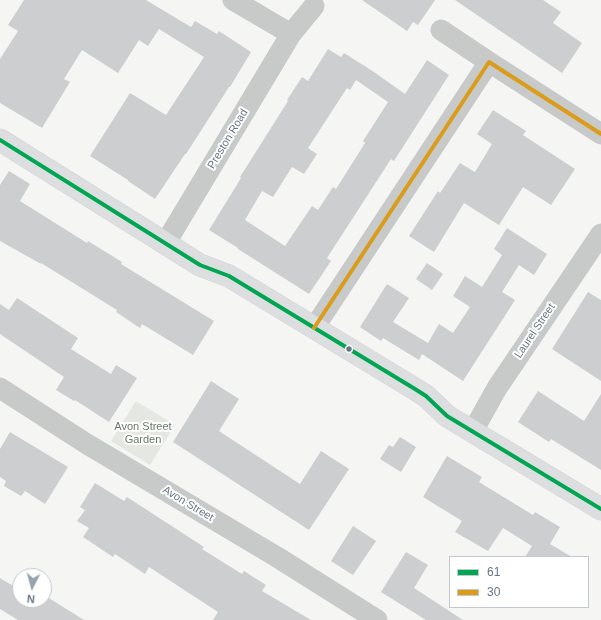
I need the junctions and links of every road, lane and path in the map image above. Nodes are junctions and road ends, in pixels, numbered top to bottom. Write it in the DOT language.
graph roads {
  1 [pos="233,0"];
  2 [pos="314,6"];
  3 [pos="441,30"];
  4 [pos="291,34"];
  5 [pos="489,62"];
  6 [pos="601,134"];
  7 [pos="0,140"];
  8 [pos="601,234"];
  9 [pos="165,244"];
  10 [pos="314,328"];
  11 [pos="0,388"];
  12 [pos="473,431"];
  13 [pos="601,509"];
  14 [pos="377,620"];
  1 -- 4 [label="street"];
  2 -- 4 [label="street, Preston Road"];
  3 -- 5 [label="street"];
  4 -- 9 [label="street, Preston Road"];
  5 -- 6 [label="street"];
  5 -- 10 [label="street"];
  7 -- 9 [label="main road"];
  8 -- 12 [label="street, Laurel Street"];
  9 -- 10 [label="main road"];
  10 -- 12 [label="main road"];
  11 -- 14 [label="street, Avon Street"];
  12 -- 13 [label="main road"];
}
